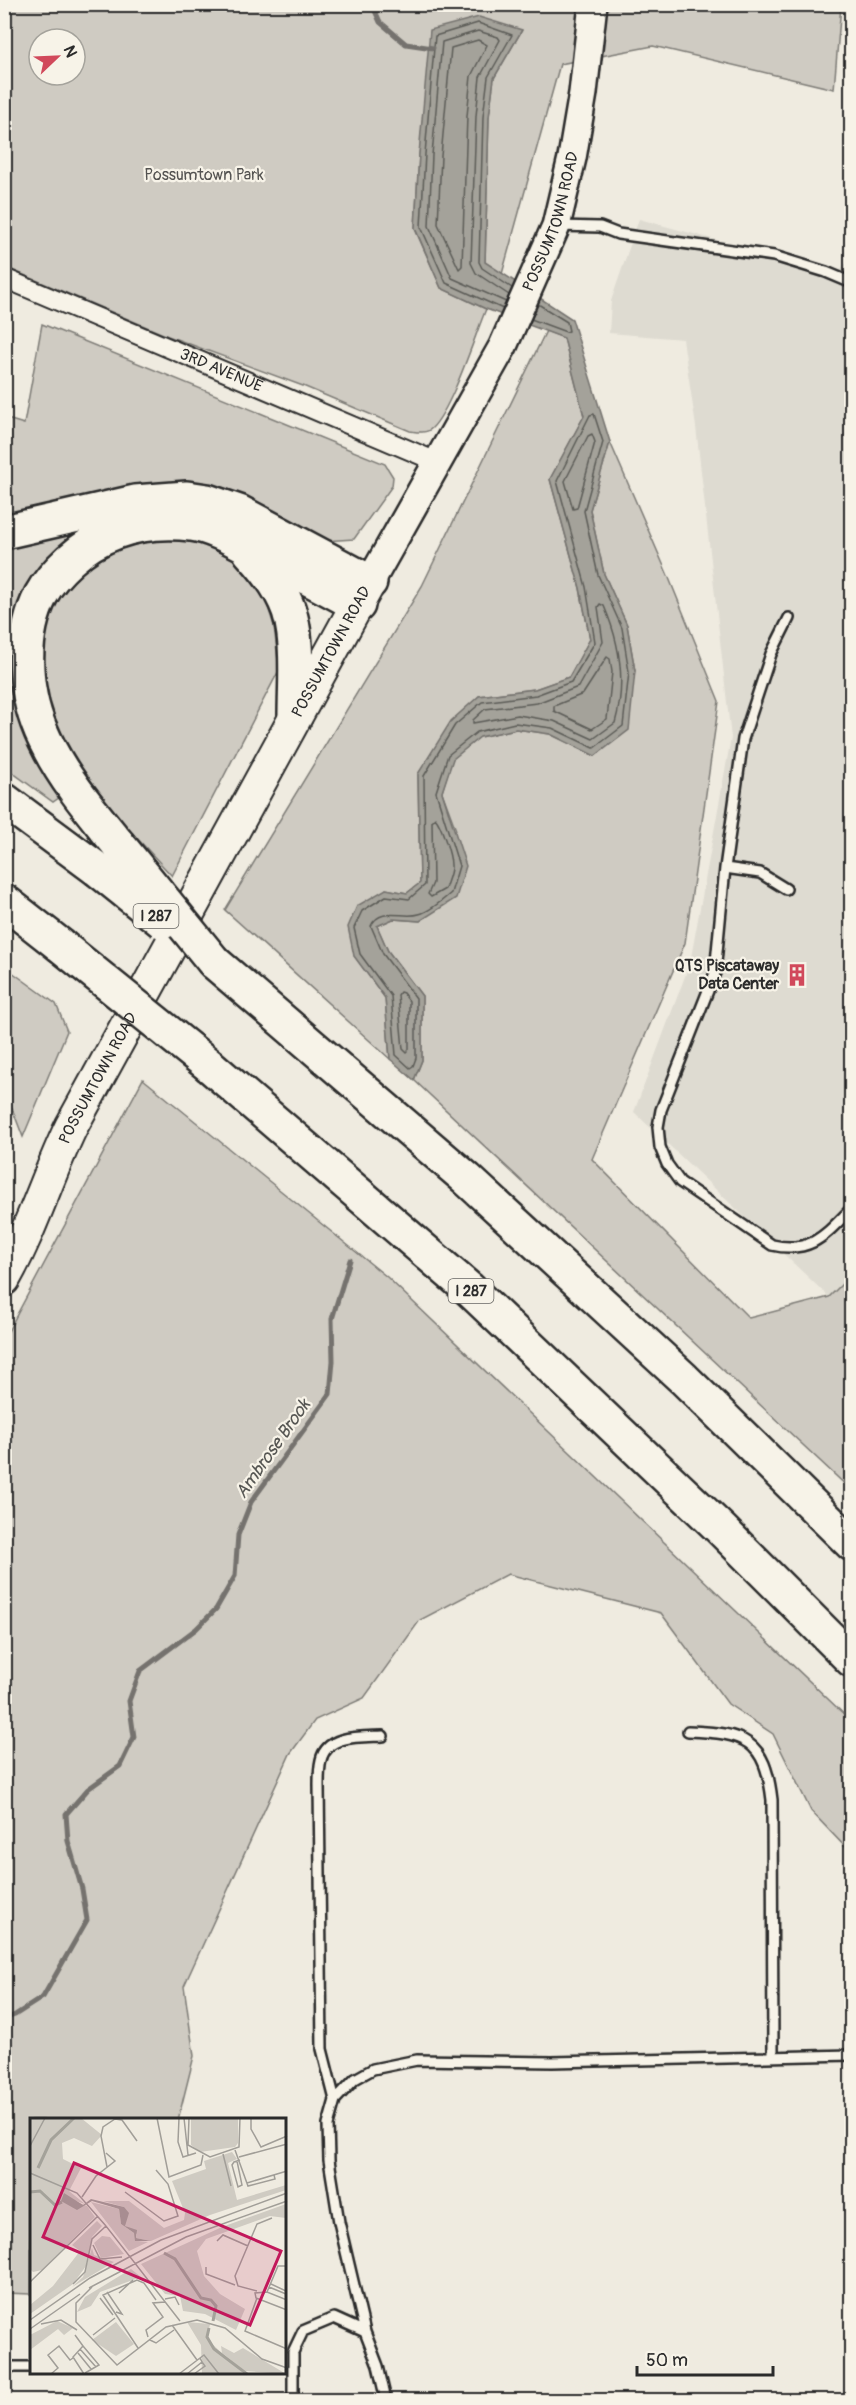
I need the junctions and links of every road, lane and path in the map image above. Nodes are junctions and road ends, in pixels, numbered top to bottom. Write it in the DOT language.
graph roads {
  1 [pos="593,4"];
  2 [pos="556,226"];
  3 [pos="4,278"];
  4 [pos="852,283"];
  5 [pos="437,462"];
  6 [pos="4,532"];
  7 [pos="242,544"];
  8 [pos="364,594"];
  9 [pos="789,618"];
  10 [pos="295,716"];
  11 [pos="4,800"];
  12 [pos="725,868"];
  13 [pos="786,889"];
  14 [pos="4,901"];
  15 [pos="214,962"];
  16 [pos="852,1208"];
  17 [pos="4,1279"];
  18 [pos="852,1544"];
  19 [pos="852,1660"];
  20 [pos="688,1731"];
  21 [pos="383,1736"];
  22 [pos="852,2055"];
  23 [pos="773,2057"];
  24 [pos="334,2100"];
  25 [pos="365,2332"];
  26 [pos="4,2367"];
  27 [pos="30,2367"];
  28 [pos="289,2369"];
  29 [pos="293,2400"];
  30 [pos="386,2400"];
  1 -- 2 [label="main road, POSSUMTOWN ROAD"];
  2 -- 4 [label="lane"];
  2 -- 5 [label="main road, POSSUMTOWN ROAD"];
  3 -- 5 [label="street, 3RD AVENUE"];
  5 -- 8 [label="main road, POSSUMTOWN ROAD"];
  6 -- 8 [label="highway"];
  7 -- 8 [label="highway"];
  7 -- 10 [label="highway"];
  7 -- 15 [label="highway, bridge"];
  8 -- 10 [label="highway, POSSUMTOWN ROAD"];
  9 -- 12 [label="lane"];
  10 -- 17 [label="highway, POSSUMTOWN ROAD"];
  11 -- 15 [label="highway, I 287, bridge"];
  12 -- 13 [label="lane"];
  12 -- 16 [label="lane"];
  14 -- 19 [label="highway, I 287, bridge"];
  15 -- 18 [label="highway, I 287"];
  20 -- 23 [label="lane"];
  21 -- 24 [label="lane"];
  22 -- 23 [label="lane"];
  23 -- 24 [label="lane"];
  24 -- 25 [label="lane"];
  25 -- 28 [label="lane"];
  25 -- 30 [label="lane"];
  26 -- 27 [label="lane"];
  28 -- 29 [label="lane"];
}
